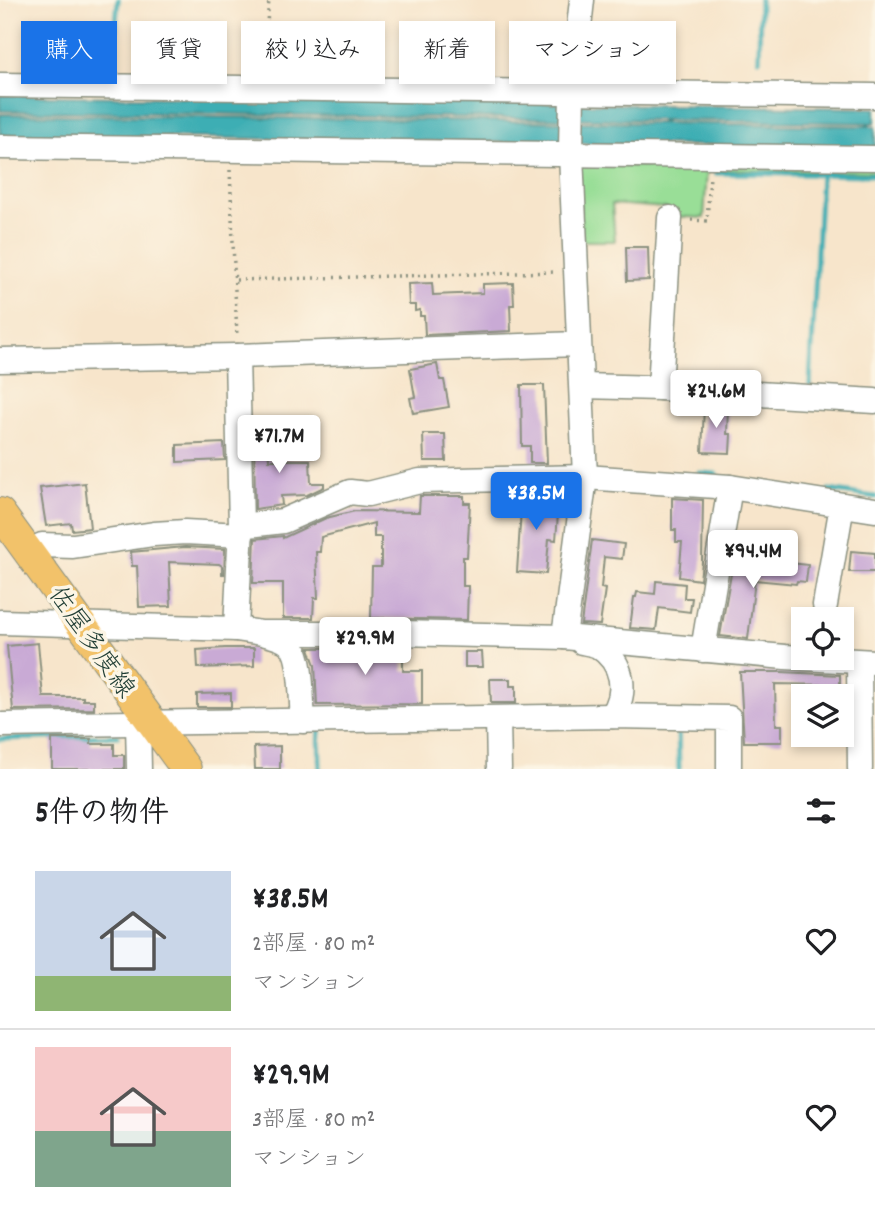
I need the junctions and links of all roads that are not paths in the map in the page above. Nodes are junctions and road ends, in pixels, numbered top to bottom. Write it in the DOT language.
graph roads {
  1 [pos="582,0"];
  2 [pos="0,85"];
  3 [pos="572,95"];
  4 [pos="875,96"];
  5 [pos="0,147"];
  6 [pos="571,151"];
  7 [pos="875,158"];
  8 [pos="670,218"];
  9 [pos="578,344"];
  10 [pos="237,356"];
  11 [pos="0,360"];
  12 [pos="582,386"];
  13 [pos="660,387"];
  14 [pos="875,401"];
  15 [pos="585,477"];
  16 [pos="730,487"];
  17 [pos="842,505"];
  18 [pos="875,510"];
  19 [pos="0,513"];
  20 [pos="241,531"];
  21 [pos="29,553"];
  22 [pos="825,605"];
  23 [pos="0,622"];
  24 [pos="83,625"];
  25 [pos="236,629"];
  26 [pos="262,633"];
  27 [pos="564,638"];
  28 [pos="703,650"];
  29 [pos="867,662"];
  30 [pos="612,716"];
  31 [pos="498,719"];
  32 [pos="303,721"];
  33 [pos="145,723"];
  34 [pos="0,725"];
  35 [pos="139,769"];
  36 [pos="186,769"];
  37 [pos="499,769"];
  38 [pos="729,769"];
  39 [pos="860,769"];
  1 -- 3 [label="street"];
  2 -- 3 [label="street"];
  3 -- 4 [label="street"];
  3 -- 6 [label="street"];
  5 -- 6 [label="street"];
  6 -- 7 [label="street"];
  6 -- 9 [label="street"];
  8 -- 13 [label="street"];
  9 -- 10 [label="street"];
  9 -- 12 [label="street"];
  10 -- 11 [label="street"];
  10 -- 20 [label="street"];
  12 -- 13 [label="street"];
  12 -- 15 [label="street"];
  13 -- 14 [label="street"];
  15 -- 16 [label="street"];
  15 -- 20 [label="street"];
  15 -- 27 [label="street"];
  16 -- 17 [label="street"];
  16 -- 28 [label="street"];
  17 -- 18 [label="street"];
  17 -- 22 [label="street"];
  19 -- 21 [label="main road, 佐屋多度線"];
  20 -- 21 [label="street"];
  20 -- 25 [label="street"];
  21 -- 24 [label="main road, 佐屋多度線"];
  23 -- 24 [label="street"];
  24 -- 25 [label="street"];
  24 -- 33 [label="main road, 佐屋多度線"];
  25 -- 26 [label="street"];
  26 -- 27 [label="street"];
  26 -- 32 [label="street"];
  27 -- 28 [label="street"];
  27 -- 30 [label="street"];
  28 -- 29 [label="street"];
  29 -- 39 [label="street"];
  30 -- 31 [label="street"];
  30 -- 38 [label="street"];
  31 -- 32 [label="street"];
  31 -- 37 [label="street"];
  32 -- 33 [label="street"];
  33 -- 34 [label="street"];
  33 -- 35 [label="street"];
  33 -- 36 [label="main road, 佐屋多度線"];
}
